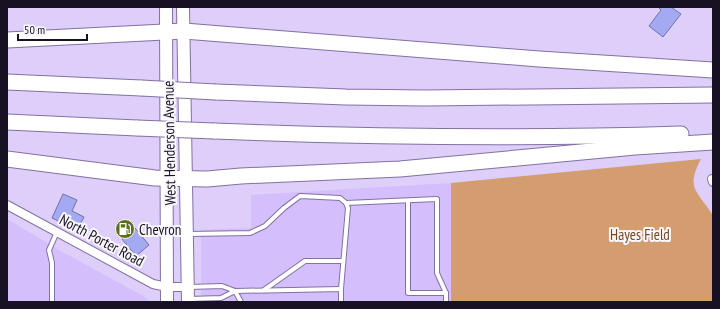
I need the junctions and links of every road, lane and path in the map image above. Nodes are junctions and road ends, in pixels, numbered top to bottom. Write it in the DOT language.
graph roads {
  1 [pos="166,7"];
  2 [pos="183,7"];
  3 [pos="166,31"];
  4 [pos="184,31"];
  5 [pos="7,40"];
  6 [pos="713,70"];
  7 [pos="7,82"];
  8 [pos="713,95"];
  9 [pos="7,122"];
  10 [pos="713,132"];
  11 [pos="713,142"];
  12 [pos="7,159"];
  13 [pos="167,179"];
  14 [pos="185,179"];
  15 [pos="408,201"];
  16 [pos="346,203"];
  17 [pos="7,205"];
  18 [pos="57,232"];
  19 [pos="187,234"];
  20 [pos="343,261"];
  21 [pos="167,287"];
  22 [pos="341,289"];
  23 [pos="264,290"];
  24 [pos="234,291"];
  25 [pos="446,293"];
  26 [pos="188,296"];
  27 [pos="52,302"];
  28 [pos="167,302"];
  29 [pos="241,302"];
  30 [pos="341,302"];
  31 [pos="446,302"];
  1 -- 3 [label="main road, West Henderson Avenue"];
  2 -- 4 [label="main road, West Henderson Avenue"];
  3 -- 4 [label="highway"];
  3 -- 5 [label="highway"];
  3 -- 13 [label="main road, West Henderson Avenue"];
  4 -- 6 [label="highway"];
  4 -- 14 [label="main road, West Henderson Avenue"];
  7 -- 8 [label="highway, bridge"];
  9 -- 10 [label="highway, bridge"];
  11 -- 14 [label="highway"];
  12 -- 13 [label="highway"];
  13 -- 14 [label="highway"];
  13 -- 21 [label="main road, West Henderson Avenue"];
  14 -- 19 [label="main road, West Henderson Avenue"];
  15 -- 16 [label="lane"];
  15 -- 25 [label="lane"];
  15 -- 25 [label="lane"];
  16 -- 19 [label="lane"];
  16 -- 20 [label="lane"];
  17 -- 18 [label="street, North Porter Road"];
  18 -- 21 [label="street, North Porter Road"];
  18 -- 27 [label="lane"];
  19 -- 26 [label="main road, West Henderson Avenue"];
  20 -- 22 [label="lane"];
  20 -- 23 [label="lane"];
  21 -- 26 [label="street, North Porter Road"];
  21 -- 28 [label="main road, West Henderson Avenue"];
  22 -- 23 [label="lane"];
  22 -- 30 [label="lane"];
  23 -- 24 [label="lane"];
  24 -- 26 [label="lane"];
  24 -- 26 [label="lane"];
  24 -- 29 [label="lane"];
  25 -- 31 [label="lane"];
}
